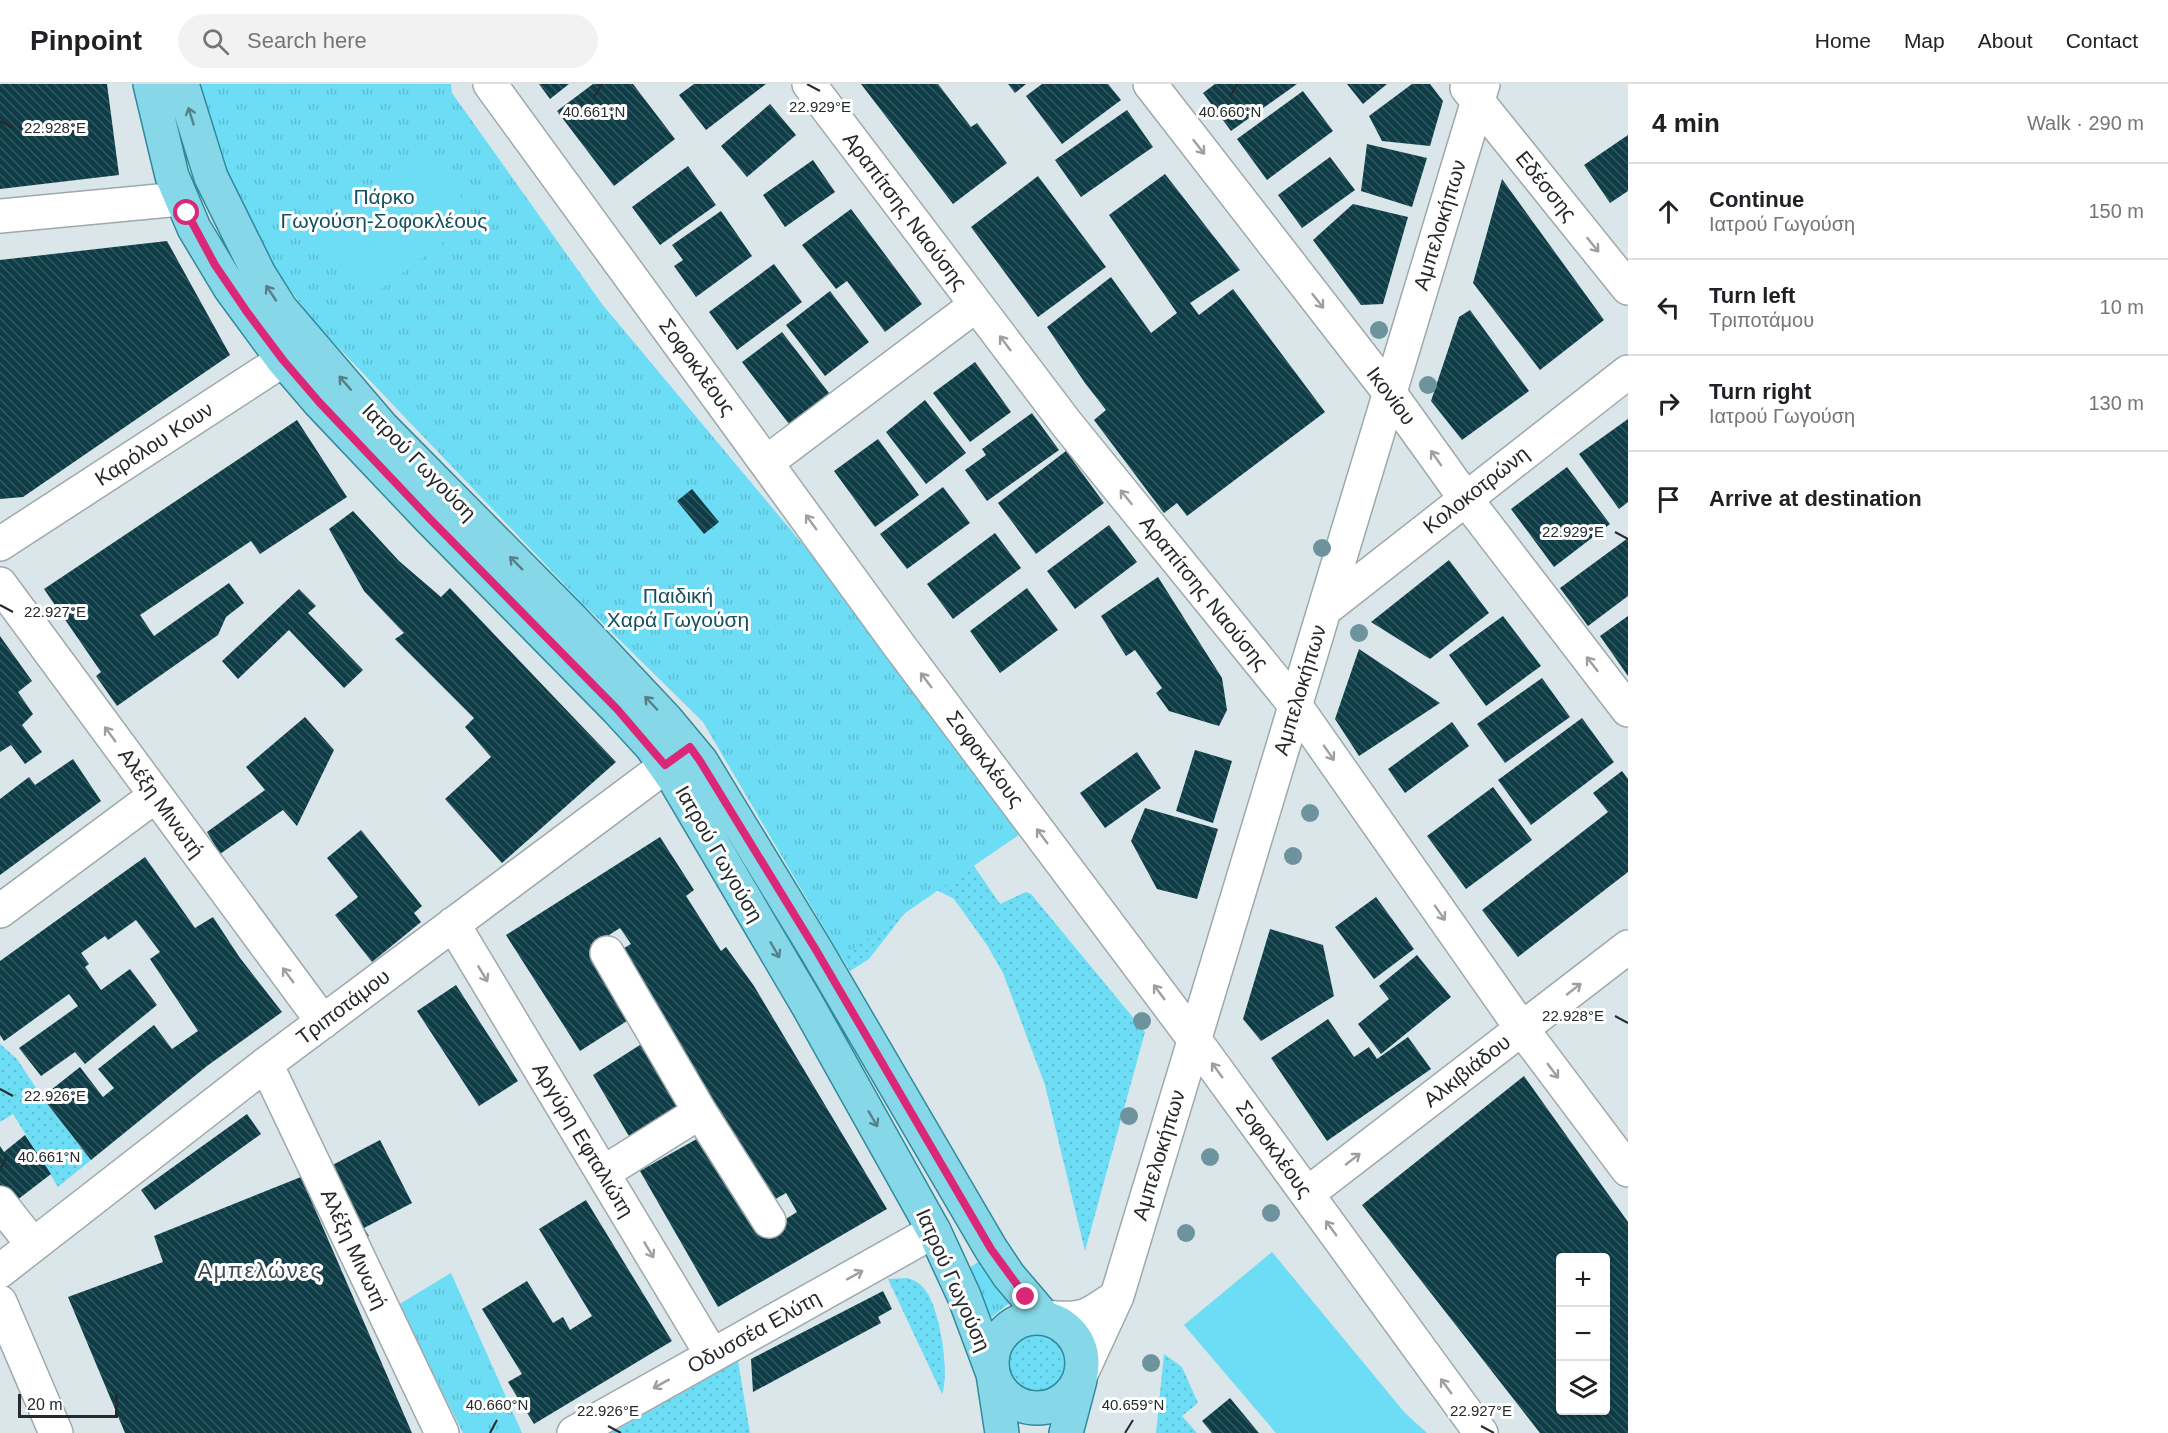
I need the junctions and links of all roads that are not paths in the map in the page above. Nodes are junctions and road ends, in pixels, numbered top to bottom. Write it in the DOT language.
graph roads {
  1 [pos="150,84"];
  2 [pos="182,84"];
  3 [pos="490,84"];
  4 [pos="809,84"];
  5 [pos="1150,84"];
  6 [pos="1474,90"];
  7 [pos="180,199"];
  8 [pos="0,216"];
  9 [pos="1628,288"];
  10 [pos="976,305"];
  11 [pos="295,350"];
  12 [pos="1628,372"];
  13 [pos="1389,392"];
  14 [pos="767,462"];
  15 [pos="1465,498"];
  16 [pos="0,544"];
  17 [pos="0,584"];
  18 [pos="1324,610"];
  19 [pos="1295,705"];
  20 [pos="1628,710"];
  21 [pos="677,756"];
  22 [pos="155,796"];
  23 [pos="0,911"];
  24 [pos="453,924"];
  25 [pos="1628,947"];
  26 [pos="607,953"];
  27 [pos="323,1022"];
  28 [pos="1522,1029"];
  29 [pos="1194,1039"];
  30 [pos="266,1064"];
  31 [pos="700,1112"];
  32 [pos="1628,1170"];
  33 [pos="603,1173"];
  34 [pos="1306,1194"];
  35 [pos="0,1203"];
  36 [pos="769,1221"];
  37 [pos="934,1231"];
  38 [pos="33,1245"];
  39 [pos="0,1271"];
  40 [pos="1117,1296"];
  41 [pos="0,1302"];
  42 [pos="1044,1317"];
  43 [pos="712,1355"];
  44 [pos="993,1374"];
  45 [pos="1081,1374"];
  46 [pos="56,1433"];
  47 [pos="442,1433"];
  48 [pos="574,1433"];
  49 [pos="1002,1433"];
  50 [pos="1066,1433"];
  51 [pos="1480,1433"];
  1 -- 7 [label="main road, Ιατρού Γωγούση"];
  11 -- 2 [label="main road, Ιατρού Γωγούση, one-way"];
  3 -- 14 [label="street, Σοφοκλέους"];
  4 -- 10 [label="street, Αραπίτσης Ναούσης"];
  5 -- 13 [label="street, Ικονίου, one-way"];
  6 -- 9 [label="street, Εδέσσης, one-way"];
  6 -- 13 [label="street, Αμπελοκήπων"];
  7 -- 8 [label="street"];
  7 -- 11 [label="main road, Ιατρού Γωγούση"];
  10 -- 14 [label="street"];
  19 -- 10 [label="street, Αραπίτσης Ναούσης, one-way"];
  11 -- 16 [label="street, Καρόλου Κουν"];
  11 -- 21 [label="main road, Ιατρού Γωγούση"];
  12 -- 15 [label="street, Κολοκοτρώνη"];
  15 -- 13 [label="street, Ικονίου, one-way"];
  13 -- 18 [label="street, Αμπελοκήπων"];
  29 -- 14 [label="street, Σοφοκλέους, one-way"];
  15 -- 18 [label="street, Κολοκοτρώνη"];
  20 -- 15 [label="street, Ικονίου, one-way"];
  22 -- 17 [label="street, Αλέξη Μινωτή, one-way"];
  18 -- 19 [label="street, Αμπελοκήπων"];
  19 -- 28 [label="street, Αραπίτσης Ναούσης, one-way"];
  19 -- 29 [label="street, Αμπελοκήπων"];
  21 -- 24 [label="street, Τριποτάμου"];
  21 -- 37 [label="main road, Ιατρού Γωγούση, one-way"];
  21 -- 42 [label="main road, Ιατρού Γωγούση"];
  22 -- 23 [label="street"];
  27 -- 22 [label="street, Αλέξη Μινωτή, one-way"];
  24 -- 27 [label="street, Τριποτάμου"];
  24 -- 33 [label="street, Αργύρη Εφταλιώτη, one-way"];
  28 -- 25 [label="street, Αλκιβιάδου, one-way"];
  26 -- 31 [label="street"];
  27 -- 30 [label="street, Τριποτάμου"];
  28 -- 32 [label="street, Αραπίτσης Ναούσης, one-way"];
  34 -- 28 [label="street, Αλκιβιάδου, one-way"];
  34 -- 29 [label="street, Σοφοκλέους, one-way"];
  29 -- 40 [label="street, Αμπελοκήπων"];
  30 -- 38 [label="street, Τριποτάμου"];
  30 -- 47 [label="street, Αλέξη Μινωτή"];
  31 -- 33 [label="street"];
  31 -- 36 [label="street"];
  33 -- 43 [label="street, Αργύρη Εφταλιώτη, one-way"];
  51 -- 34 [label="street, Σοφοκλέους, one-way"];
  35 -- 38 [label="street"];
  43 -- 37 [label="street, Οδυσσέα Ελύτη, one-way"];
  37 -- 44 [label="main road, Ιατρού Γωγούση"];
  38 -- 39 [label="street, Τριποτάμου"];
  40 -- 42 [label="street"];
  40 -- 45 [label="street, Αμπελοκήπων"];
  41 -- 46 [label="street"];
  42 -- 44 [label="main road"];
  42 -- 45 [label="main road"];
  43 -- 48 [label="street, Οδυσσέα Ελύτη, one-way"];
  44 -- 45 [label="main road"];
  44 -- 49 [label="main road, Ιατρού Γωγούση"];
  45 -- 50 [label="main road"];
}
